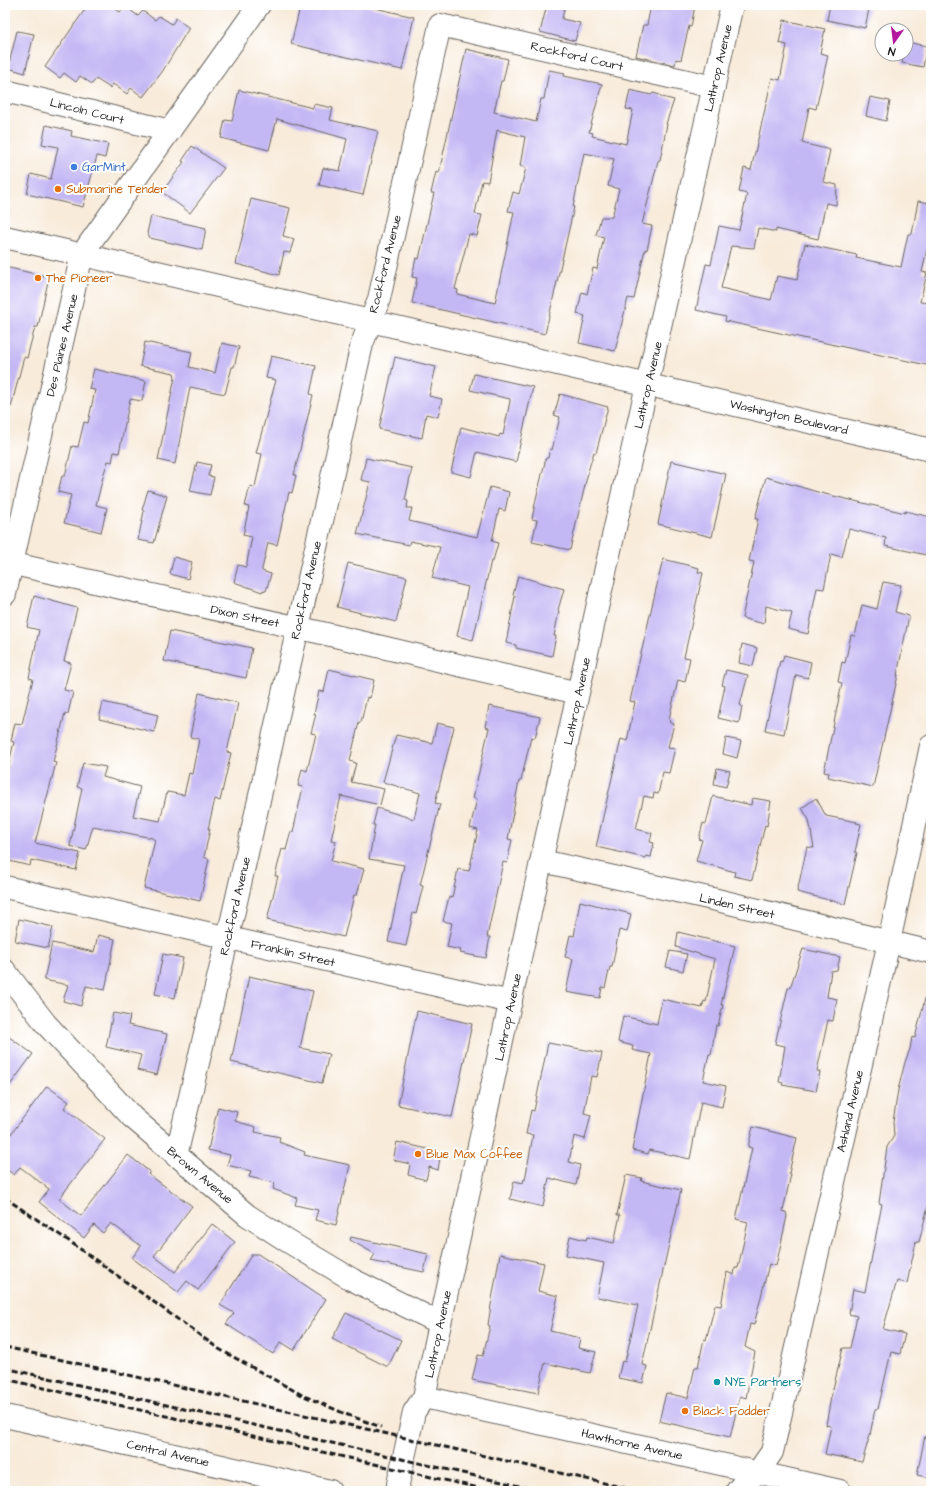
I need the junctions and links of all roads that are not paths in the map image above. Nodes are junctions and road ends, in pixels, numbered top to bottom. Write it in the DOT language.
graph roads {
  1 [pos="259,5"];
  2 [pos="732,5"];
  3 [pos="440,26"];
  4 [pos="714,87"];
  5 [pos="5,91"];
  6 [pos="170,131"];
  7 [pos="5,237"];
  8 [pos="82,254"];
  9 [pos="371,320"];
  10 [pos="648,385"];
  11 [pos="931,450"];
  12 [pos="8,563"];
  13 [pos="5,594"];
  14 [pos="297,627"];
  15 [pos="578,693"];
  16 [pos="931,746"];
  17 [pos="542,861"];
  18 [pos="5,887"];
  19 [pos="228,938"];
  20 [pos="889,942"];
  21 [pos="931,952"];
  22 [pos="5,970"];
  23 [pos="511,1002"];
  24 [pos="176,1156"];
  25 [pos="440,1323"];
  26 [pos="424,1397"];
  27 [pos="5,1416"];
  28 [pos="758,1482"];
  29 [pos="330,1491"];
  30 [pos="399,1491"];
  31 [pos="410,1491"];
  32 [pos="737,1491"];
  33 [pos="840,1491"];
  1 -- 6 [label="street, Des Plaines Avenue"];
  2 -- 4 [label="street, Lathrop Avenue"];
  3 -- 4 [label="street, Rockford Court"];
  3 -- 9 [label="street, Rockford Avenue"];
  4 -- 10 [label="street, Lathrop Avenue"];
  5 -- 6 [label="street, Lincoln Court"];
  6 -- 8 [label="street, Des Plaines Avenue"];
  7 -- 8 [label="street, Washington Boulevard"];
  8 -- 9 [label="street, Washington Boulevard"];
  8 -- 12 [label="street, Des Plaines Avenue"];
  9 -- 10 [label="street, Washington Boulevard"];
  9 -- 14 [label="street, Rockford Avenue"];
  10 -- 11 [label="street, Washington Boulevard"];
  10 -- 15 [label="street, Lathrop Avenue"];
  12 -- 13 [label="street, Des Plaines Avenue"];
  12 -- 14 [label="street, Dixon Street"];
  14 -- 15 [label="street, Dixon Street"];
  14 -- 19 [label="street, Rockford Avenue"];
  15 -- 17 [label="street, Lathrop Avenue"];
  16 -- 20 [label="street, Ashland Avenue"];
  17 -- 20 [label="street, Linden Street"];
  17 -- 23 [label="street, Lathrop Avenue"];
  18 -- 19 [label="street, Franklin Street"];
  19 -- 23 [label="street, Franklin Street"];
  19 -- 24 [label="street, Rockford Avenue"];
  20 -- 21 [label="street, Linden Street"];
  20 -- 28 [label="street, Ashland Avenue"];
  22 -- 24 [label="street, Brown Avenue"];
  23 -- 25 [label="street, Lathrop Avenue"];
  24 -- 25 [label="street, Brown Avenue"];
  25 -- 26 [label="street, Lathrop Avenue"];
  26 -- 28 [label="street, Hawthorne Avenue"];
  26 -- 30 [label="street, Lathrop Avenue"];
  26 -- 31 [label="street, Lathrop Avenue"];
  27 -- 29 [label="street, Central Avenue"];
  28 -- 32 [label="street, Ashland Avenue"];
  28 -- 33 [label="street, Hawthorne Avenue"];
}
